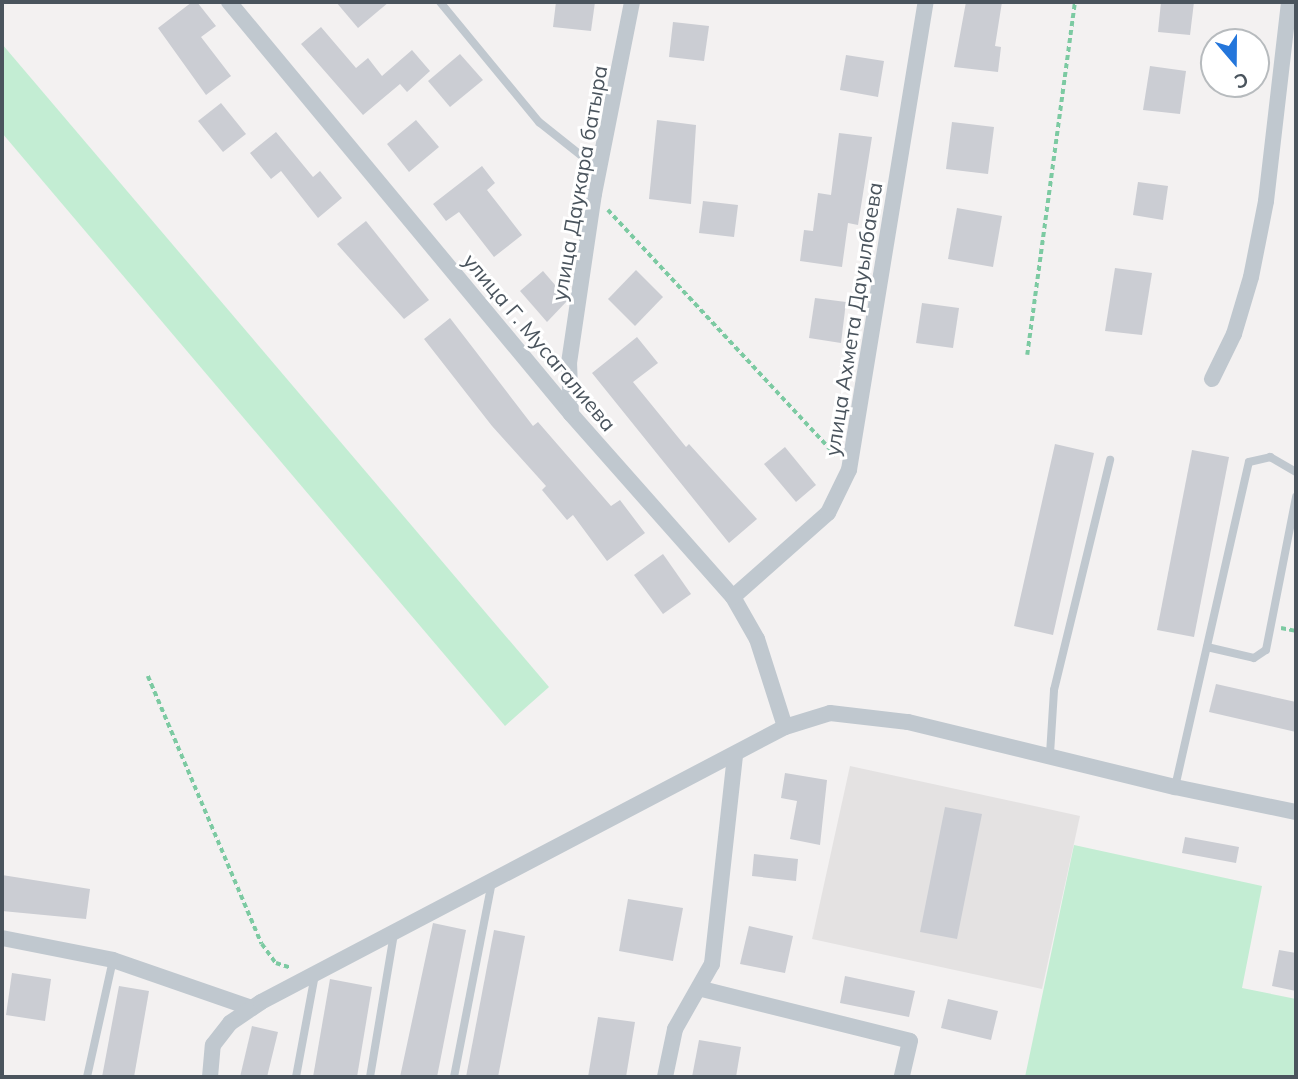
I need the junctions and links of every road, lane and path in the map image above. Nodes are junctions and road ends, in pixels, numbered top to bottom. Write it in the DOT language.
graph roads {
  1 [pos="229,2"];
  2 [pos="440,2"];
  3 [pos="632,2"];
  4 [pos="926,2"];
  5 [pos="1075,2"];
  6 [pos="1289,2"];
  7 [pos="598,169"];
  8 [pos="594,194"];
  9 [pos="1027,355"];
  10 [pos="1212,379"];
  11 [pos="571,414"];
  12 [pos="1110,460"];
  13 [pos="849,470"];
  14 [pos="1296,472"];
  15 [pos="1296,497"];
  16 [pos="733,597"];
  17 [pos="1207,647"];
  18 [pos="148,676"];
  19 [pos="785,727"];
  20 [pos="1050,754"];
  21 [pos="735,757"];
  22 [pos="1175,787"];
  23 [pos="1296,812"];
  24 [pos="492,882"];
  25 [pos="394,933"];
  26 [pos="2,938"];
  27 [pos="113,960"];
  28 [pos="297,969"];
  29 [pos="315,974"];
  30 [pos="702,989"];
  31 [pos="252,1008"];
  32 [pos="87,1077"];
  33 [pos="209,1077"];
  34 [pos="296,1077"];
  35 [pos="370,1077"];
  36 [pos="454,1077"];
  37 [pos="665,1077"];
  38 [pos="902,1077"];
  1 -- 11 [label="street, улица Г. Мусагалиева"];
  2 -- 7 [label="lane"];
  3 -- 7 [label="street, улица Даукара батыра"];
  4 -- 13 [label="street, улица Ахмета Дауылбаева"];
  5 -- 9 [label="path"];
  6 -- 10 [label="street"];
  7 -- 8 [label="street, улица Даукара батыра"];
  8 -- 11 [label="street, улица Даукара батыра"];
  8 -- 13 [label="path"];
  11 -- 16 [label="street, улица Г. Мусагалиева"];
  12 -- 20 [label="lane"];
  13 -- 16 [label="street, улица Ахмета Дауылбаева"];
  14 -- 17 [label="lane"];
  15 -- 17 [label="lane"];
  16 -- 19 [label="street, улица Г. Мусагалиева"];
  17 -- 22 [label="lane"];
  18 -- 28 [label="path"];
  19 -- 20 [label="street"];
  19 -- 21 [label="street"];
  20 -- 22 [label="street"];
  21 -- 24 [label="street"];
  21 -- 30 [label="street"];
  22 -- 23 [label="street"];
  24 -- 25 [label="street"];
  24 -- 36 [label="lane"];
  25 -- 29 [label="street"];
  25 -- 35 [label="lane"];
  26 -- 27 [label="street"];
  27 -- 31 [label="street"];
  27 -- 32 [label="lane"];
  29 -- 31 [label="street"];
  29 -- 34 [label="lane"];
  30 -- 37 [label="street"];
  30 -- 38 [label="street"];
  31 -- 33 [label="street"];
}
